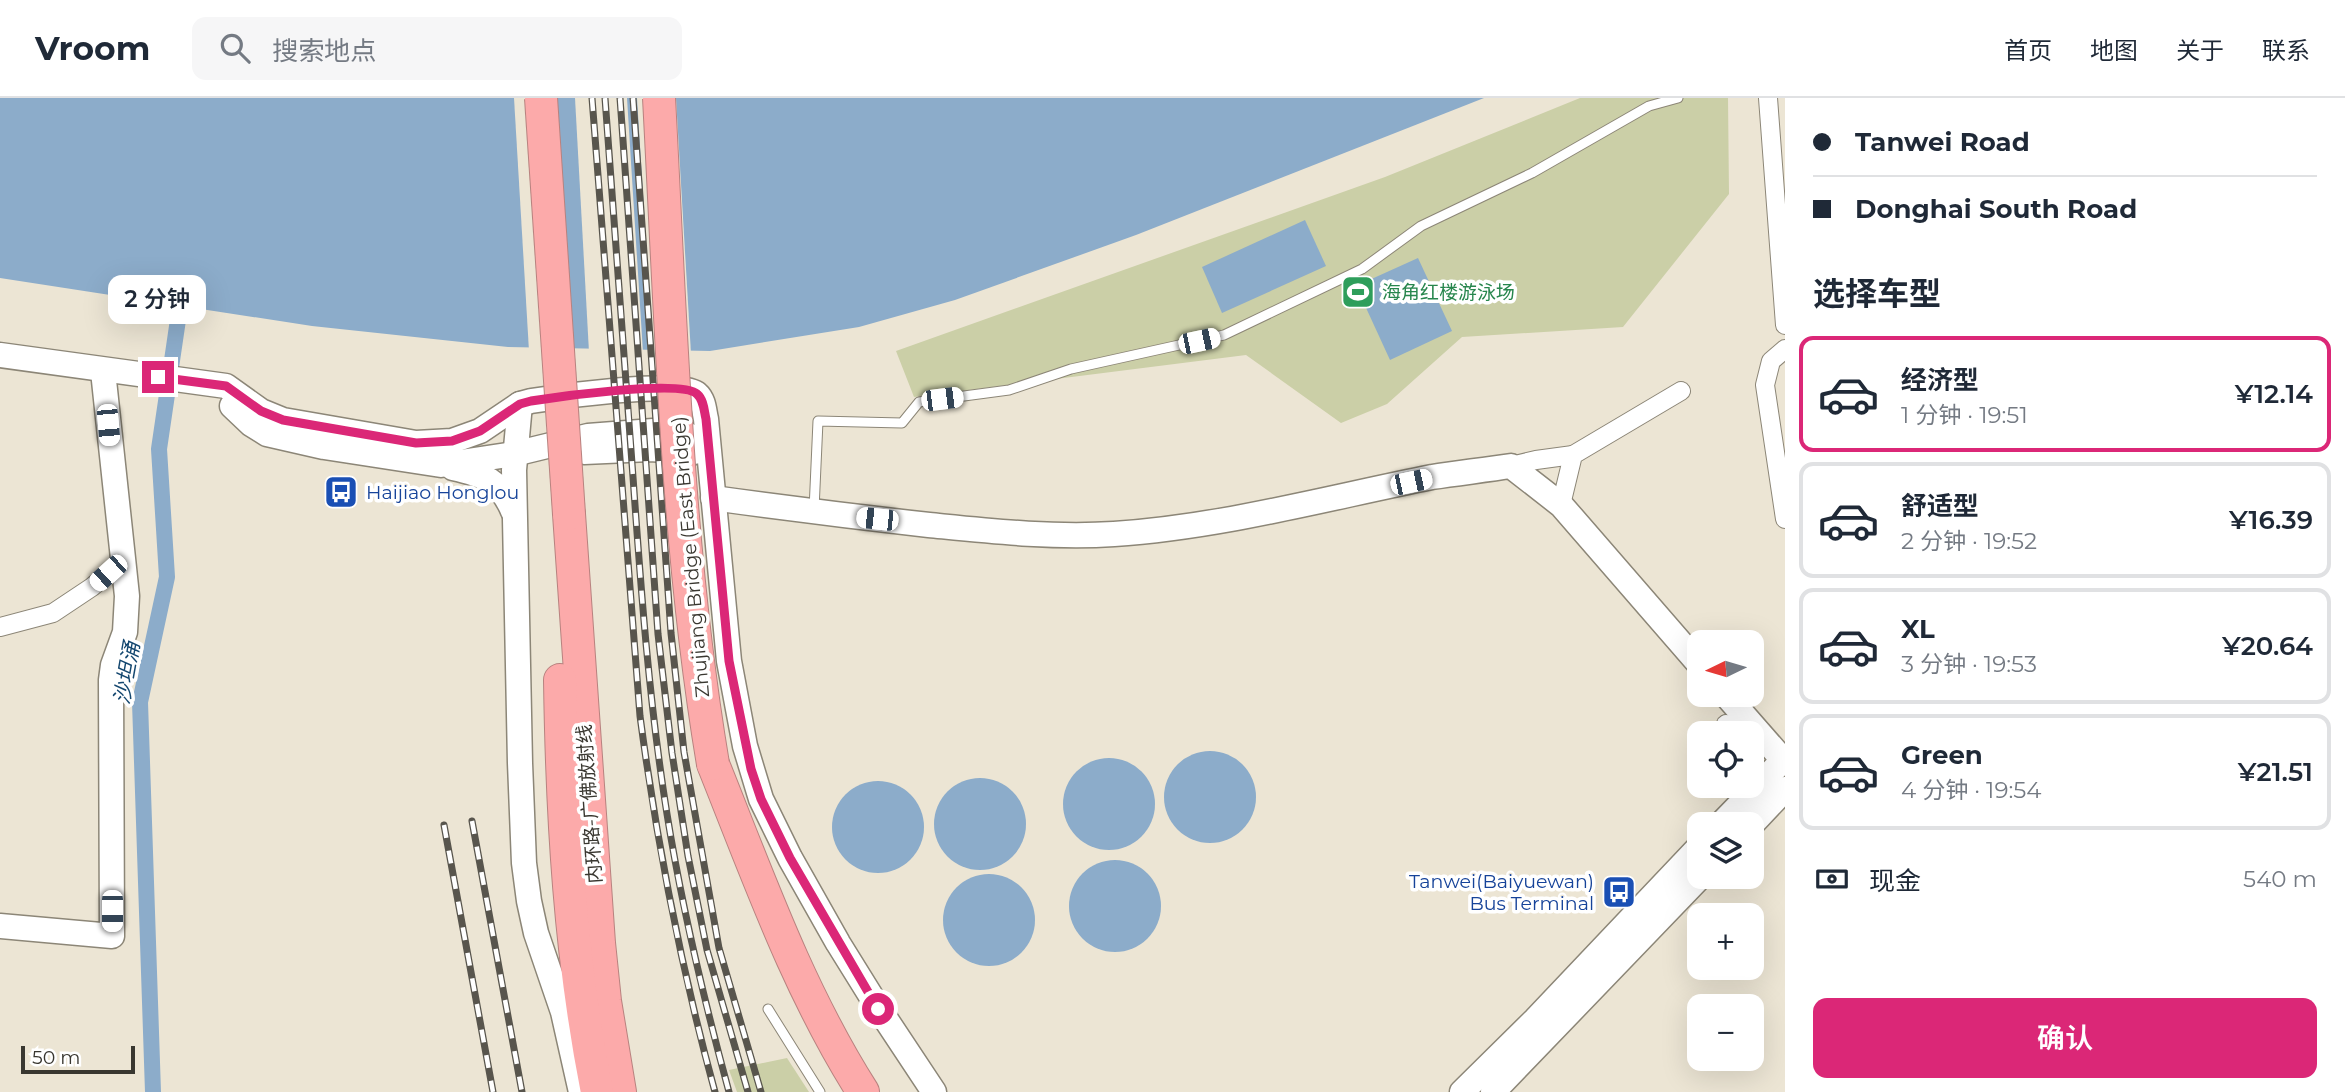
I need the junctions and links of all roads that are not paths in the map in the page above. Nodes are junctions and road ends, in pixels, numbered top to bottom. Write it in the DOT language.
graph roads {
  1 [pos="541,98"];
  2 [pos="659,98"];
  3 [pos="1678,98"];
  4 [pos="1768,98"];
  5 [pos="1785,325"];
  6 [pos="1785,349"];
  7 [pos="0,355"];
  8 [pos="103,371"];
  9 [pos="196,381"];
  10 [pos="1681,391"];
  11 [pos="520,404"];
  12 [pos="514,454"];
  13 [pos="1573,455"];
  14 [pos="709,456"];
  15 [pos="440,465"];
  16 [pos="1511,466"];
  17 [pos="713,498"];
  18 [pos="1561,505"];
  19 [pos="814,512"];
  20 [pos="569,514"];
  21 [pos="514,515"];
  22 [pos="1785,519"];
  23 [pos="123,560"];
  24 [pos="0,627"];
  25 [pos="1687,650"];
  26 [pos="1737,707"];
  27 [pos="1784,759"];
  28 [pos="713,764"];
  29 [pos="1769,784"];
  30 [pos="1735,812"];
  31 [pos="1757,812"];
  32 [pos="1687,860"];
  33 [pos="1688,889"];
  34 [pos="0,926"];
  35 [pos="768,1009"];
  36 [pos="581,1092"];
  37 [pos="597,1092"];
  38 [pos="620,1092"];
  39 [pos="820,1092"];
  40 [pos="837,1092"];
  41 [pos="863,1092"];
  42 [pos="934,1092"];
  43 [pos="1462,1092"];
  44 [pos="1493,1092"];
  1 -- 20 [label="highway, bridge"];
  2 -- 28 [label="highway, Zhujiang Bridge (East Bridge), bridge"];
  3 -- 19 [label="lane"];
  4 -- 5 [label="street"];
  6 -- 22 [label="street"];
  7 -- 8 [label="street"];
  8 -- 9 [label="street"];
  8 -- 23 [label="street"];
  9 -- 11 [label="street"];
  9 -- 15 [label="street"];
  10 -- 13 [label="street"];
  11 -- 12 [label="street"];
  11 -- 14 [label="street"];
  12 -- 14 [label="street"];
  12 -- 15 [label="street"];
  12 -- 21 [label="street"];
  13 -- 16 [label="street"];
  13 -- 18 [label="street"];
  14 -- 17 [label="street"];
  15 -- 21 [label="street"];
  16 -- 18 [label="street"];
  16 -- 19 [label="street"];
  17 -- 19 [label="street"];
  17 -- 42 [label="street"];
  18 -- 25 [label="street"];
  20 -- 37 [label="highway"];
  20 -- 38 [label="highway, 内环路-广佛放射线"];
  21 -- 36 [label="street"];
  23 -- 24 [label="street"];
  23 -- 34 [label="street"];
  26 -- 27 [label="street"];
  27 -- 29 [label="street"];
  28 -- 40 [label="highway"];
  28 -- 41 [label="highway"];
  29 -- 30 [label="street"];
  29 -- 31 [label="street"];
  32 -- 43 [label="street"];
  33 -- 44 [label="street"];
  35 -- 39 [label="lane"];
}
